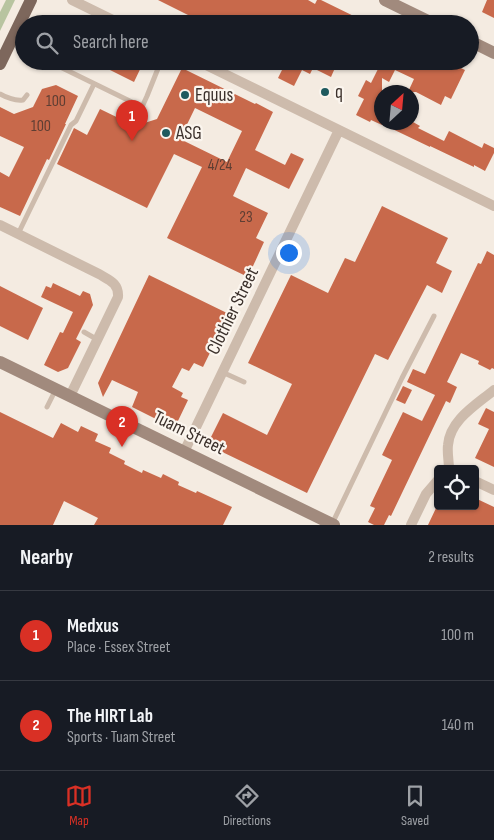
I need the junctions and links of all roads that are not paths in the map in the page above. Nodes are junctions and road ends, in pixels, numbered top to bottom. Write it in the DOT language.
graph roads {
  1 [pos="31,0"];
  2 [pos="72,0"];
  3 [pos="385,0"];
  4 [pos="24,15"];
  5 [pos="103,15"];
  6 [pos="416,15"];
  7 [pos="15,33"];
  8 [pos="479,46"];
  9 [pos="494,53"];
  10 [pos="0,64"];
  11 [pos="66,70"];
  12 [pos="157,70"];
  13 [pos="216,70"];
  14 [pos="94,84"];
  15 [pos="0,94"];
  16 [pos="27,95"];
  17 [pos="339,130"];
  18 [pos="493,202"];
  19 [pos="0,225"];
  20 [pos="18,234"];
  21 [pos="434,316"];
  22 [pos="84,332"];
  23 [pos="98,340"];
  24 [pos="0,362"];
  25 [pos="222,372"];
  26 [pos="244,382"];
  27 [pos="56,390"];
  28 [pos="494,390"];
  29 [pos="70,396"];
  30 [pos="47,407"];
  31 [pos="184,452"];
  32 [pos="449,465"];
  33 [pos="479,483"];
  34 [pos="434,485"];
  35 [pos="494,490"];
  36 [pos="333,524"];
  37 [pos="411,525"];
  1 -- 4 [label="main road"];
  2 -- 5 [label="street"];
  3 -- 6 [label="street"];
  7 -- 10 [label="main road"];
  8 -- 9 [label="street"];
  11 -- 14 [label="lane"];
  12 -- 14 [label="lane"];
  13 -- 17 [label="street"];
  14 -- 20 [label="lane"];
  15 -- 16 [label="lane"];
  17 -- 18 [label="street"];
  17 -- 25 [label="street, Clothier Street"];
  19 -- 20 [label="street"];
  20 -- 23 [label="street"];
  21 -- 36 [label="lane"];
  22 -- 23 [label="lane"];
  23 -- 29 [label="street"];
  24 -- 27 [label="street, Tuam Street"];
  25 -- 26 [label="lane"];
  25 -- 31 [label="street, Clothier Street"];
  27 -- 29 [label="street, Tuam Street"];
  27 -- 30 [label="lane"];
  28 -- 32 [label="street"];
  29 -- 31 [label="street, Tuam Street"];
  31 -- 36 [label="street, Tuam Street"];
  33 -- 35 [label="street"];
  34 -- 37 [label="street"];
}
